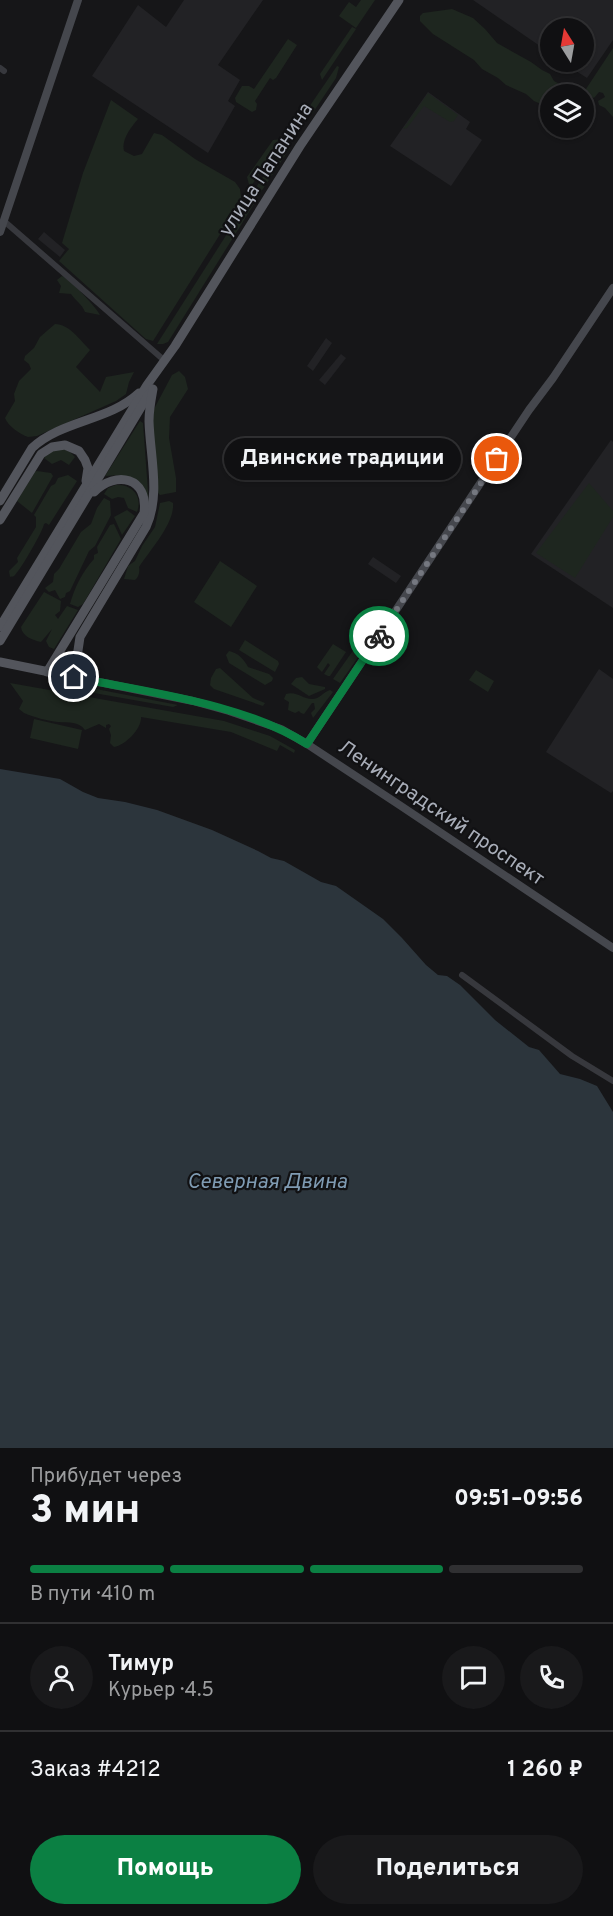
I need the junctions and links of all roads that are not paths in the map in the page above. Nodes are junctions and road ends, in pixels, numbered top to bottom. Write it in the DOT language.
graph roads {
  1 [pos="78,0"];
  2 [pos="399,0"];
  3 [pos="3,209"];
  4 [pos="4,221"];
  5 [pos="0,232"];
  6 [pos="613,288"];
  7 [pos="165,361"];
  8 [pos="150,387"];
  9 [pos="84,496"];
  10 [pos="0,501"];
  11 [pos="0,520"];
  12 [pos="31,583"];
  13 [pos="0,627"];
  14 [pos="0,641"];
  15 [pos="0,662"];
  16 [pos="47,672"];
  17 [pos="74,677"];
  18 [pos="307,744"];
  19 [pos="613,948"];
  20 [pos="462,975"];
  21 [pos="613,1081"];
  1 -- 3 [label="street"];
  2 -- 7 [label="main road, улица Папанина"];
  3 -- 4 [label="street"];
  4 -- 5 [label="street"];
  4 -- 7 [label="street"];
  6 -- 18 [label="street"];
  7 -- 8 [label="main road, улица Папанина"];
  8 -- 9 [label="main road, улица Папанина"];
  8 -- 10 [label="main road"];
  8 -- 17 [label="main road"];
  9 -- 11 [label="main road"];
  9 -- 12 [label="main road, улица Папанина"];
  9 -- 16 [label="main road"];
  12 -- 13 [label="main road"];
  12 -- 14 [label="main road"];
  15 -- 16 [label="main road, Ленинградский проспект"];
  16 -- 17 [label="main road, Ленинградский проспект"];
  17 -- 18 [label="street, Ленинградский проспект"];
  18 -- 19 [label="street, Ленинградский проспект"];
  20 -- 21 [label="street"];
}
